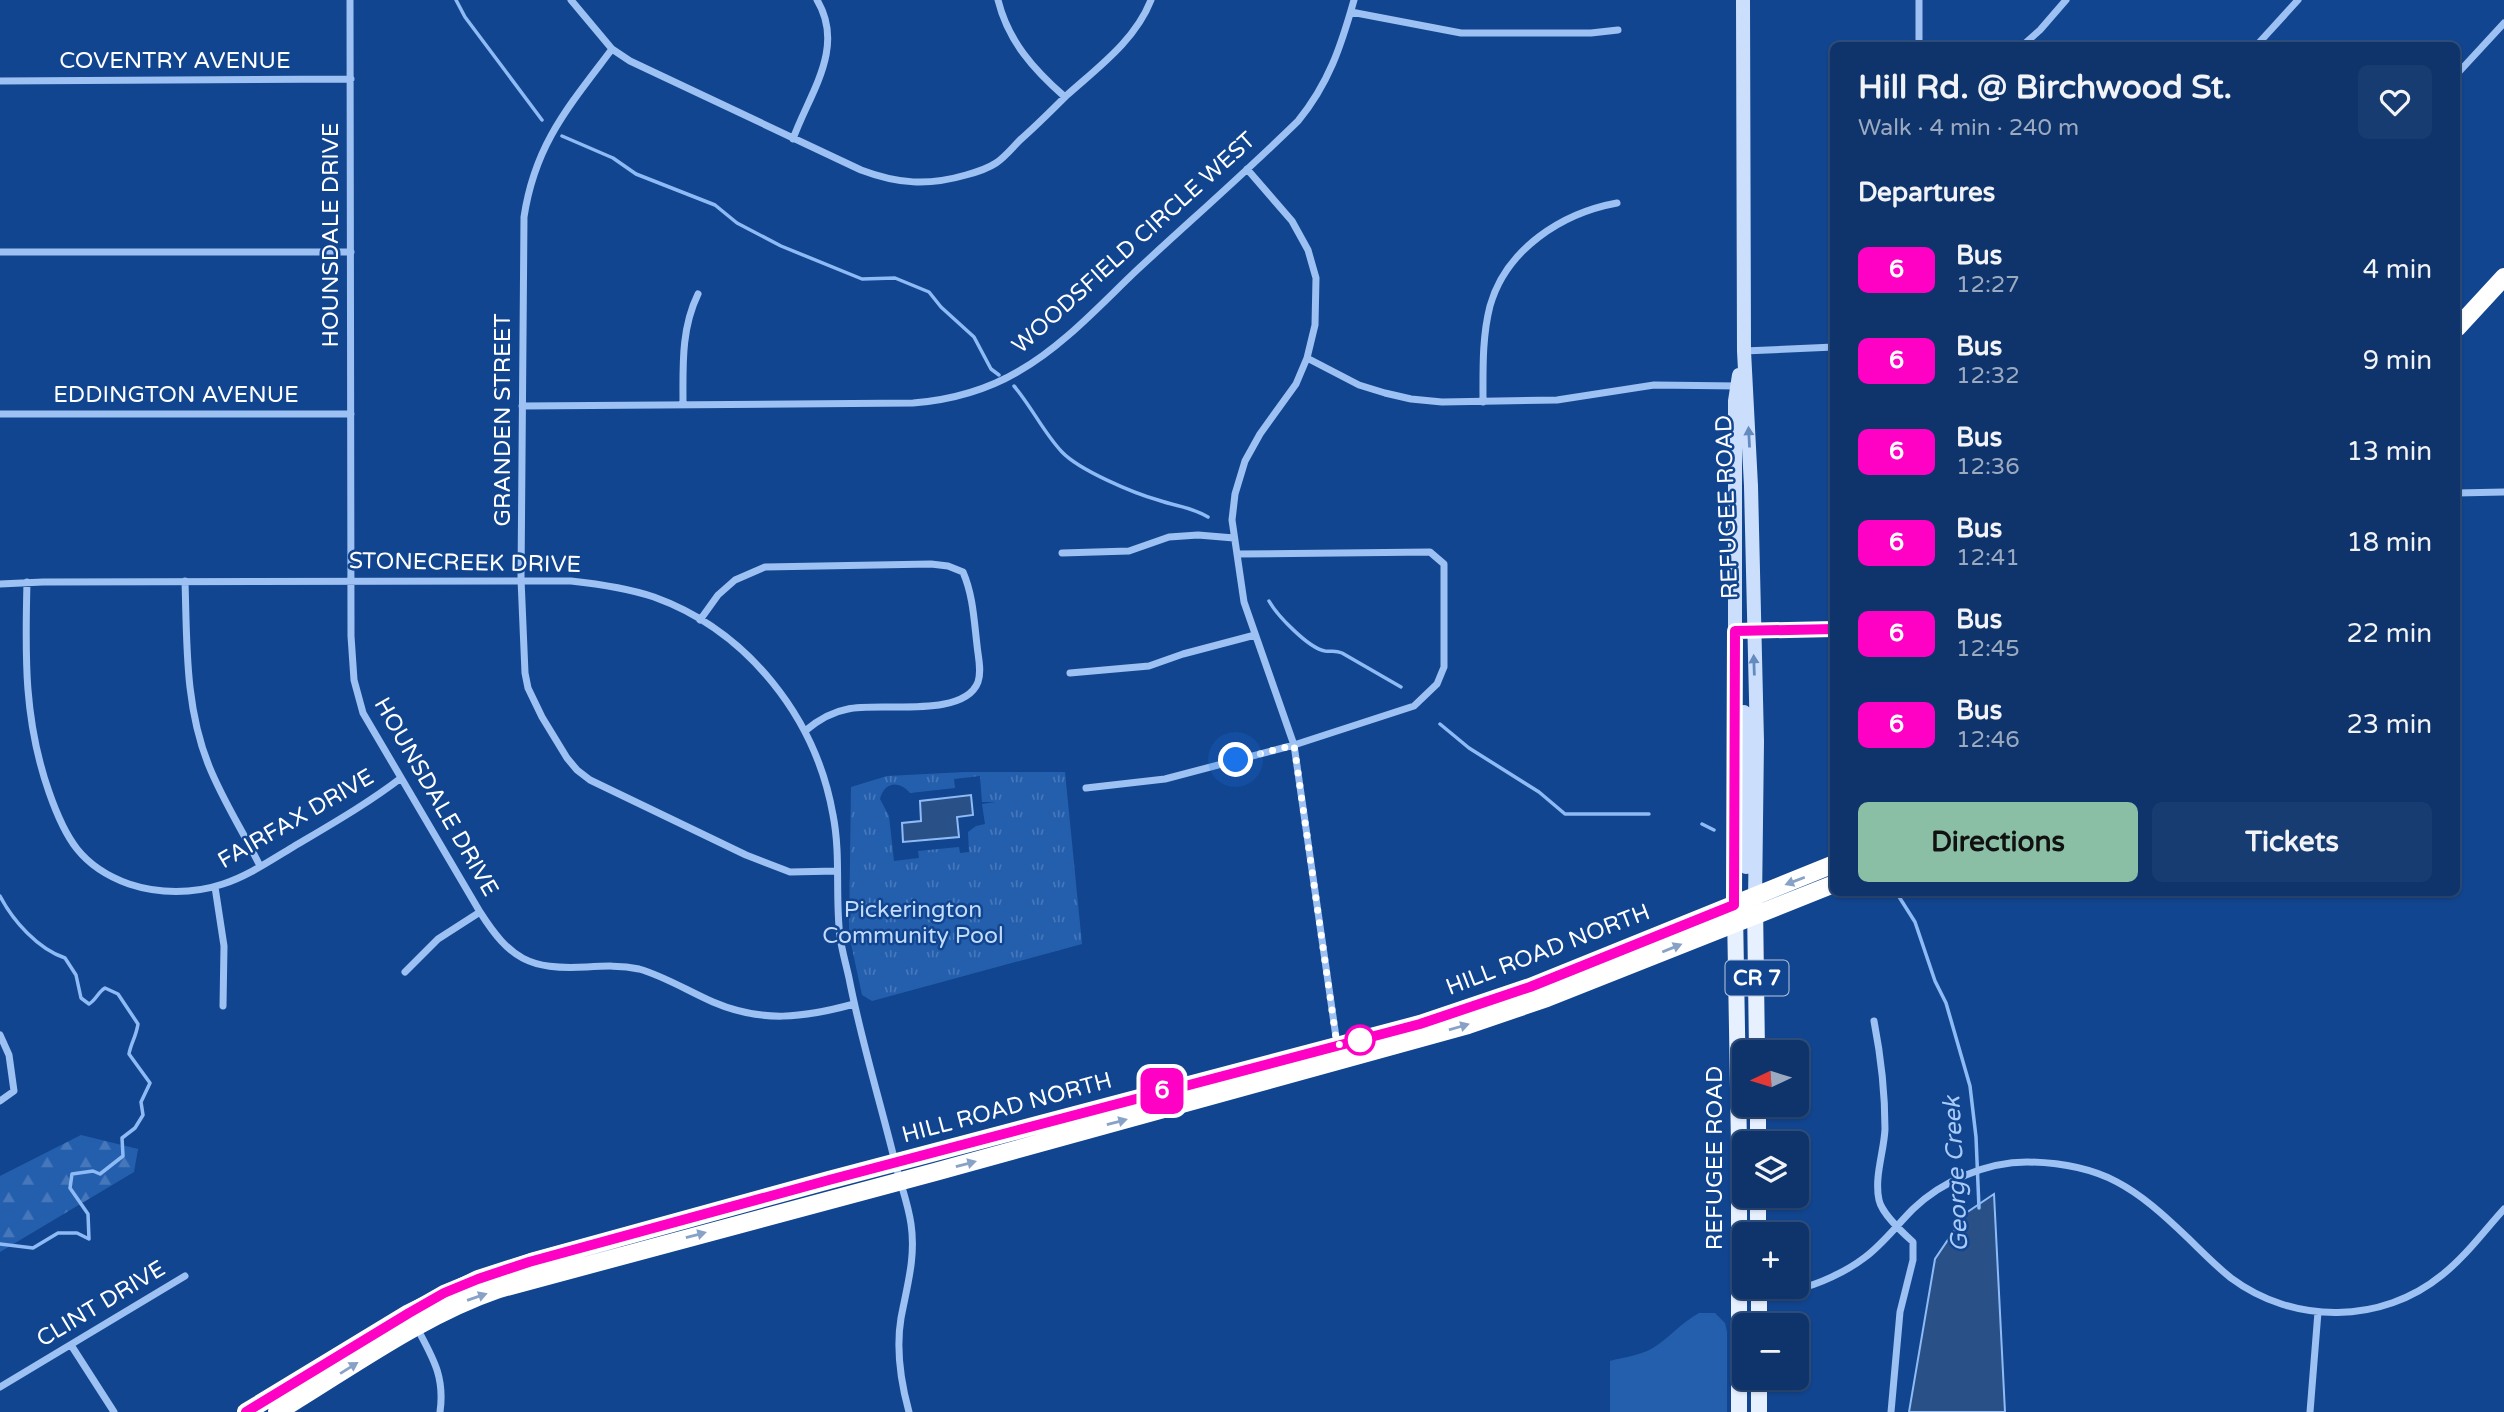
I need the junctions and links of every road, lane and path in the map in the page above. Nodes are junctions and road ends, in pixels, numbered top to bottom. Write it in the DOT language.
graph roads {
  1 [pos="350,0"];
  2 [pos="571,0"];
  3 [pos="817,0"];
  4 [pos="998,0"];
  5 [pos="1151,0"];
  6 [pos="1354,0"];
  7 [pos="1743,0"];
  8 [pos="1919,0"];
  9 [pos="2066,0"];
  10 [pos="2298,0"];
  11 [pos="1351,12"];
  12 [pos="2504,23"];
  13 [pos="1618,30"];
  14 [pos="1919,42"];
  15 [pos="2026,42"];
  16 [pos="2260,42"];
  17 [pos="612,49"];
  18 [pos="2460,71"];
  19 [pos="351,79"];
  20 [pos="0,81"];
  21 [pos="1065,97"];
  22 [pos="793,139"];
  23 [pos="1247,169"];
  24 [pos="1616,203"];
  25 [pos="351,252"];
  26 [pos="0,253"];
  27 [pos="2504,277"];
  28 [pos="698,294"];
  29 [pos="2460,325"];
  30 [pos="1830,347"];
  31 [pos="1744,351"];
  32 [pos="1307,358"];
  33 [pos="1742,386"];
  34 [pos="1483,402"];
  35 [pos="683,404"];
  36 [pos="522,406"];
  37 [pos="0,414"];
  38 [pos="351,415"];
  39 [pos="2504,492"];
  40 [pos="2460,494"];
  41 [pos="1234,538"];
  42 [pos="1062,553"];
  43 [pos="1237,554"];
  44 [pos="521,579"];
  45 [pos="185,581"];
  46 [pos="351,581"];
  47 [pos="27,582"];
  48 [pos="0,584"];
  49 [pos="700,620"];
  50 [pos="1255,635"];
  51 [pos="1070,673"];
  52 [pos="805,731"];
  53 [pos="1294,745"];
  54 [pos="401,778"];
  55 [pos="1086,788"];
  56 [pos="260,866"];
  57 [pos="1830,866"];
  58 [pos="837,871"];
  59 [pos="1830,885"];
  60 [pos="215,887"];
  61 [pos="1745,909"];
  62 [pos="480,912"];
  63 [pos="405,972"];
  64 [pos="854,1004"];
  65 [pos="223,1006"];
  66 [pos="1874,1021"];
  67 [pos="0,1035"];
  68 [pos="1745,1040"];
  69 [pos="1757,1040"];
  70 [pos="1338,1049"];
  71 [pos="0,1101"];
  72 [pos="895,1163"];
  73 [pos="900,1182"];
  74 [pos="2504,1209"];
  75 [pos="1896,1227"];
  76 [pos="185,1276"];
  77 [pos="1809,1285"];
  78 [pos="2318,1312"];
  79 [pos="413,1320"];
  80 [pos="71,1345"];
  81 [pos="0,1387"];
  82 [pos="1759,1390"];
  83 [pos="114,1412"];
  84 [pos="246,1412"];
  85 [pos="277,1412"];
  86 [pos="440,1412"];
  87 [pos="909,1412"];
  88 [pos="1739,1412"];
  89 [pos="1759,1412"];
  90 [pos="1891,1412"];
  91 [pos="2310,1412"];
  1 -- 19 [label="street, HOUNSDALE DRIVE"];
  2 -- 17 [label="street"];
  3 -- 22 [label="street"];
  4 -- 21 [label="street"];
  5 -- 21 [label="street"];
  6 -- 11 [label="street, WOODSFIELD CIRCLE WEST"];
  7 -- 31 [label="main road, REFUGEE ROAD / CR 7"];
  8 -- 14 [label="street"];
  9 -- 15 [label="street"];
  10 -- 16 [label="street"];
  11 -- 13 [label="street"];
  11 -- 23 [label="street, WOODSFIELD CIRCLE WEST"];
  12 -- 18 [label="street"];
  17 -- 22 [label="street"];
  17 -- 36 [label="street, GRANDEN STREET"];
  19 -- 20 [label="street, COVENTRY AVENUE"];
  19 -- 25 [label="street, HOUNSDALE DRIVE"];
  21 -- 22 [label="street"];
  23 -- 32 [label="street"];
  23 -- 35 [label="street, WOODSFIELD CIRCLE WEST"];
  24 -- 34 [label="street"];
  25 -- 26 [label="street"];
  25 -- 38 [label="street, HOUNSDALE DRIVE"];
  27 -- 29 [label="highway"];
  28 -- 35 [label="street"];
  30 -- 31 [label="street"];
  31 -- 33 [label="main road, REFUGEE ROAD / CR 7"];
  32 -- 34 [label="street"];
  32 -- 41 [label="street"];
  33 -- 34 [label="street"];
  61 -- 33 [label="main road, REFUGEE ROAD / CR 7, one-way"];
  33 -- 61 [label="main road, REFUGEE ROAD"];
  35 -- 36 [label="street, WOODSFIELD CIRCLE WEST"];
  36 -- 44 [label="street, GRANDEN STREET"];
  37 -- 38 [label="street, EDDINGTON AVENUE"];
  38 -- 46 [label="street, HOUNSDALE DRIVE"];
  39 -- 40 [label="street"];
  41 -- 42 [label="street"];
  41 -- 43 [label="street"];
  43 -- 50 [label="street"];
  43 -- 53 [label="street"];
  44 -- 46 [label="street, STONECREEK DRIVE"];
  44 -- 49 [label="street, STONECREEK DRIVE"];
  44 -- 58 [label="street, GRANDEN STREET"];
  45 -- 46 [label="street, STONECREEK DRIVE"];
  45 -- 47 [label="street, STONECREEK DRIVE"];
  45 -- 56 [label="street"];
  46 -- 54 [label="street, HOUNSDALE DRIVE"];
  47 -- 48 [label="street, STONECREEK DRIVE"];
  47 -- 60 [label="street, FAIRFAX DRIVE"];
  49 -- 52 [label="street, STONECREEK DRIVE"];
  49 -- 52 [label="street"];
  50 -- 51 [label="street"];
  50 -- 53 [label="street"];
  52 -- 58 [label="street, STONECREEK DRIVE"];
  53 -- 55 [label="street"];
  53 -- 70 [label="street"];
  54 -- 56 [label="street, FAIRFAX DRIVE"];
  54 -- 62 [label="street, HOUNSDALE DRIVE"];
  56 -- 60 [label="street, FAIRFAX DRIVE"];
  57 -- 61 [label="highway, HILL ROAD NORTH, one-way"];
  58 -- 64 [label="street, STONECREEK DRIVE"];
  59 -- 61 [label="highway, HILL ROAD NORTH"];
  60 -- 65 [label="street"];
  61 -- 68 [label="main road, REFUGEE ROAD"];
  61 -- 69 [label="main road, REFUGEE ROAD / CR 7"];
  61 -- 70 [label="highway, HILL ROAD NORTH"];
  73 -- 61 [label="highway, HILL ROAD NORTH, one-way"];
  61 -- 88 [label="main road, REFUGEE ROAD / CR 7"];
  62 -- 63 [label="street"];
  62 -- 64 [label="street, HOUNSDALE DRIVE"];
  64 -- 72 [label="street, STONECREEK DRIVE"];
  66 -- 75 [label="street"];
  67 -- 71 [label="street"];
  70 -- 72 [label="highway, HILL ROAD NORTH"];
  72 -- 73 [label="street, STONECREEK DRIVE"];
  72 -- 79 [label="highway, HILL ROAD NORTH"];
  79 -- 73 [label="highway, HILL ROAD NORTH, one-way"];
  73 -- 87 [label="street, STONECREEK DRIVE"];
  74 -- 78 [label="street"];
  75 -- 77 [label="street"];
  75 -- 78 [label="street"];
  75 -- 90 [label="street"];
  76 -- 80 [label="street, CLINT DRIVE"];
  78 -- 91 [label="street"];
  79 -- 84 [label="highway, HILL ROAD NORTH"];
  85 -- 79 [label="highway, HILL ROAD NORTH, one-way"];
  79 -- 86 [label="street"];
  80 -- 81 [label="street, CLINT DRIVE"];
  80 -- 83 [label="street"];
  82 -- 89 [label="main road"];
}
